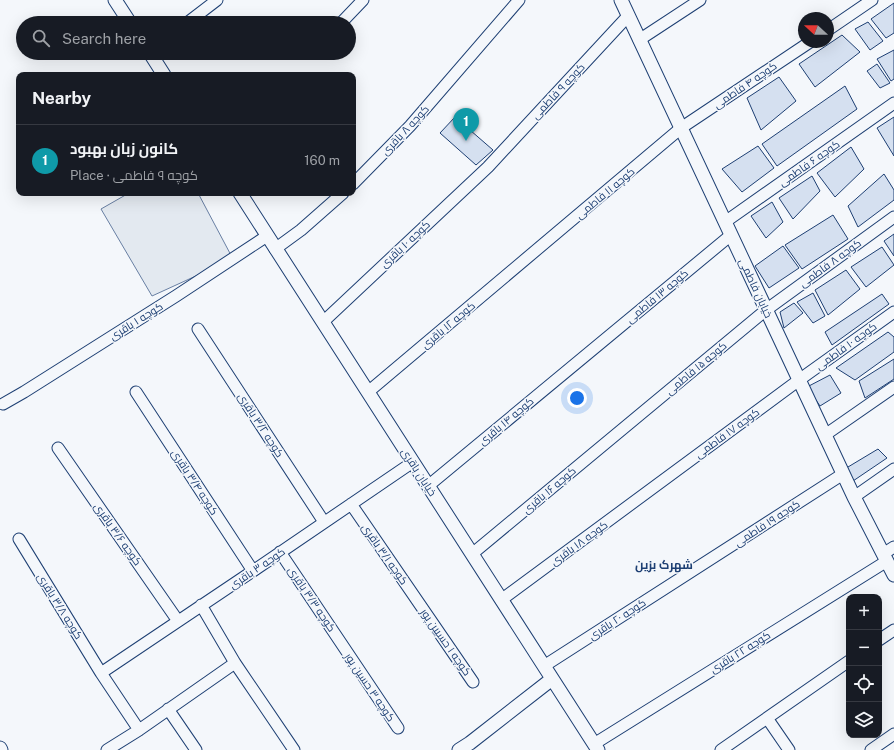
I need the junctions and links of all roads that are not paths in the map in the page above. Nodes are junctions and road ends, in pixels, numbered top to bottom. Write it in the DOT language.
graph roads {
  1 [pos="115,0"];
  2 [pos="217,0"];
  3 [pos="363,0"];
  4 [pos="519,0"];
  5 [pos="621,0"];
  6 [pos="700,0"];
  7 [pos="872,0"];
  8 [pos="125,16"];
  9 [pos="196,16"];
  10 [pos="348,16"];
  11 [pos="628,16"];
  12 [pos="834,26"];
  13 [pos="639,40"];
  14 [pos="801,48"];
  15 [pos="154,60"];
  16 [pos="162,72"];
  17 [pos="893,103"];
  18 [pos="681,128"];
  19 [pos="488,167"];
  20 [pos="356,181"];
  21 [pos="242,196"];
  22 [pos="340,196"];
  23 [pos="894,217"];
  24 [pos="725,222"];
  25 [pos="731,235"];
  26 [pos="268,236"];
  27 [pos="275,249"];
  28 [pos="529,257"];
  29 [pos="766,310"];
  30 [pos="894,312"];
  31 [pos="323,322"];
  32 [pos="198,329"];
  33 [pos="583,357"];
  34 [pos="799,380"];
  35 [pos="894,387"];
  36 [pos="136,392"];
  37 [pos="368,392"];
  38 [pos="3,404"];
  39 [pos="626,426"];
  40 [pos="825,436"];
  41 [pos="58,448"];
  42 [pos="413,462"];
  43 [pos="894,469"];
  44 [pos="843,474"];
  45 [pos="428,486"];
  46 [pos="656,486"];
  47 [pos="854,497"];
  48 [pos="351,504"];
  49 [pos="324,522"];
  50 [pos="19,538"];
  51 [pos="894,547"];
  52 [pos="280,552"];
  53 [pos="472,554"];
  54 [pos="885,558"];
  55 [pos="253,571"];
  56 [pos="690,572"];
  57 [pos="894,574"];
  58 [pos="501,600"];
  59 [pos="419,603"];
  60 [pos="201,606"];
  61 [pos="178,621"];
  62 [pos="894,630"];
  63 [pos="882,638"];
  64 [pos="343,646"];
  65 [pos="235,663"];
  66 [pos="846,663"];
  67 [pos="544,666"];
  68 [pos="101,673"];
  69 [pos="552,679"];
  70 [pos="473,682"];
  71 [pos="168,709"];
  72 [pos="767,718"];
  73 [pos="398,728"];
  74 [pos="139,730"];
  75 [pos="894,734"];
  76 [pos="596,747"];
  77 [pos="107,750"];
  78 [pos="196,750"];
  79 [pos="294,750"];
  80 [pos="459,750"];
  81 [pos="721,750"];
  82 [pos="789,750"];
  83 [pos="870,750"];
  1 -- 8 [label="street"];
  2 -- 9 [label="street"];
  3 -- 10 [label="street"];
  4 -- 20 [label="street, کوچه ۸ باقری"];
  5 -- 11 [label="street, خیابان فاطمی"];
  6 -- 13 [label="street"];
  7 -- 12 [label="street"];
  11 -- 13 [label="street, خیابان فاطمی"];
  11 -- 19 [label="street, کوچه ۹ فاطمی"];
  13 -- 18 [label="street, خیابان فاطمی"];
  14 -- 18 [label="street, کوچه ۴ فاطمی"];
  15 -- 16 [label="street"];
  17 -- 24 [label="street, کوچه ۶ فاطمی"];
  18 -- 24 [label="street, خیابان فاطمی"];
  18 -- 28 [label="street, کوچه ۱۱ فاطمی"];
  19 -- 31 [label="street, کوچه ۱۰ باقری"];
  21 -- 26 [label="street, خیابان باقری"];
  22 -- 27 [label="street"];
  23 -- 29 [label="street, کوچه ۸ فاطمی"];
  24 -- 25 [label="street, خیابان فاطمی"];
  25 -- 29 [label="street, خیابان فاطمی"];
  25 -- 33 [label="street, کوچه ۱۳ فاطمی"];
  26 -- 27 [label="street, خیابان باقری"];
  26 -- 38 [label="street, کوچه ۱ باقری"];
  27 -- 31 [label="street, خیابان باقری"];
  28 -- 37 [label="street, کوچه ۱۲ باقری"];
  29 -- 34 [label="street, خیابان فاطمی"];
  29 -- 39 [label="street, کوچه ۱۵ فاطمی"];
  30 -- 34 [label="street, کوچه ۱۰ فاطمی"];
  31 -- 37 [label="street, خیابان باقری"];
  32 -- 49 [label="street, کوچه ۳/۲ باقری"];
  33 -- 45 [label="street, کوچه ۱۴ باقری"];
  34 -- 40 [label="street, خیابان فاطمی"];
  34 -- 46 [label="street, کوچه ۱۷ فاطمی"];
  35 -- 40 [label="street"];
  36 -- 55 [label="street, کوچه ۳/۴ باقری"];
  37 -- 42 [label="street, خیابان باقری"];
  39 -- 53 [label="street, کوچه ۱۶ باقری"];
  40 -- 44 [label="street, خیابان فاطمی"];
  41 -- 61 [label="street, کوچه ۳/۶ باقری"];
  42 -- 45 [label="street, خیابان باقری"];
  42 -- 48 [label="street, کوچه ۳ باقری"];
  43 -- 47 [label="street"];
  44 -- 47 [label="street, خیابان فاطمی"];
  44 -- 56 [label="street, کوچه ۱۹ فاطمی"];
  45 -- 53 [label="street, خیابان باقری"];
  46 -- 58 [label="street, کوچه ۱۸ باقری"];
  47 -- 54 [label="street, خیابان فاطمی"];
  48 -- 49 [label="street, کوچه ۳ باقری"];
  48 -- 59 [label="street, کوچه ۳/۱ باقری"];
  49 -- 52 [label="street, کوچه ۳ باقری"];
  50 -- 68 [label="street, کوچه ۳/۸ باقری"];
  51 -- 54 [label="street, کوچه ۲۲ باقری"];
  52 -- 55 [label="street, کوچه ۳ باقری"];
  52 -- 64 [label="street, کوچه ۳/۳ باقری"];
  53 -- 58 [label="street, خیابان باقری"];
  54 -- 57 [label="street, خیابان فاطمی"];
  54 -- 76 [label="street, کوچه ۲۲ باقری"];
  55 -- 60 [label="street, کوچه ۳ باقری"];
  56 -- 67 [label="street, کوچه ۲۰ باقری"];
  58 -- 67 [label="street, خیابان باقری"];
  59 -- 70 [label="street, کوچه ۱ حسیین پور"];
  60 -- 61 [label="street, کوچه ۳ باقری"];
  60 -- 65 [label="street"];
  61 -- 68 [label="street, کوچه ۳ باقری"];
  62 -- 63 [label="street"];
  64 -- 73 [label="street, کوچه ۳ حسین پور"];
  65 -- 71 [label="street"];
  65 -- 79 [label="street"];
  66 -- 72 [label="street"];
  67 -- 69 [label="street, خیابان باقری"];
  68 -- 74 [label="street, کوچه ۳/۸ باقری"];
  69 -- 76 [label="street, خیابان باقری"];
  69 -- 80 [label="street"];
  71 -- 74 [label="street"];
  71 -- 78 [label="street"];
  72 -- 81 [label="street"];
  72 -- 82 [label="street"];
  74 -- 77 [label="street"];
  75 -- 83 [label="street"];
}
